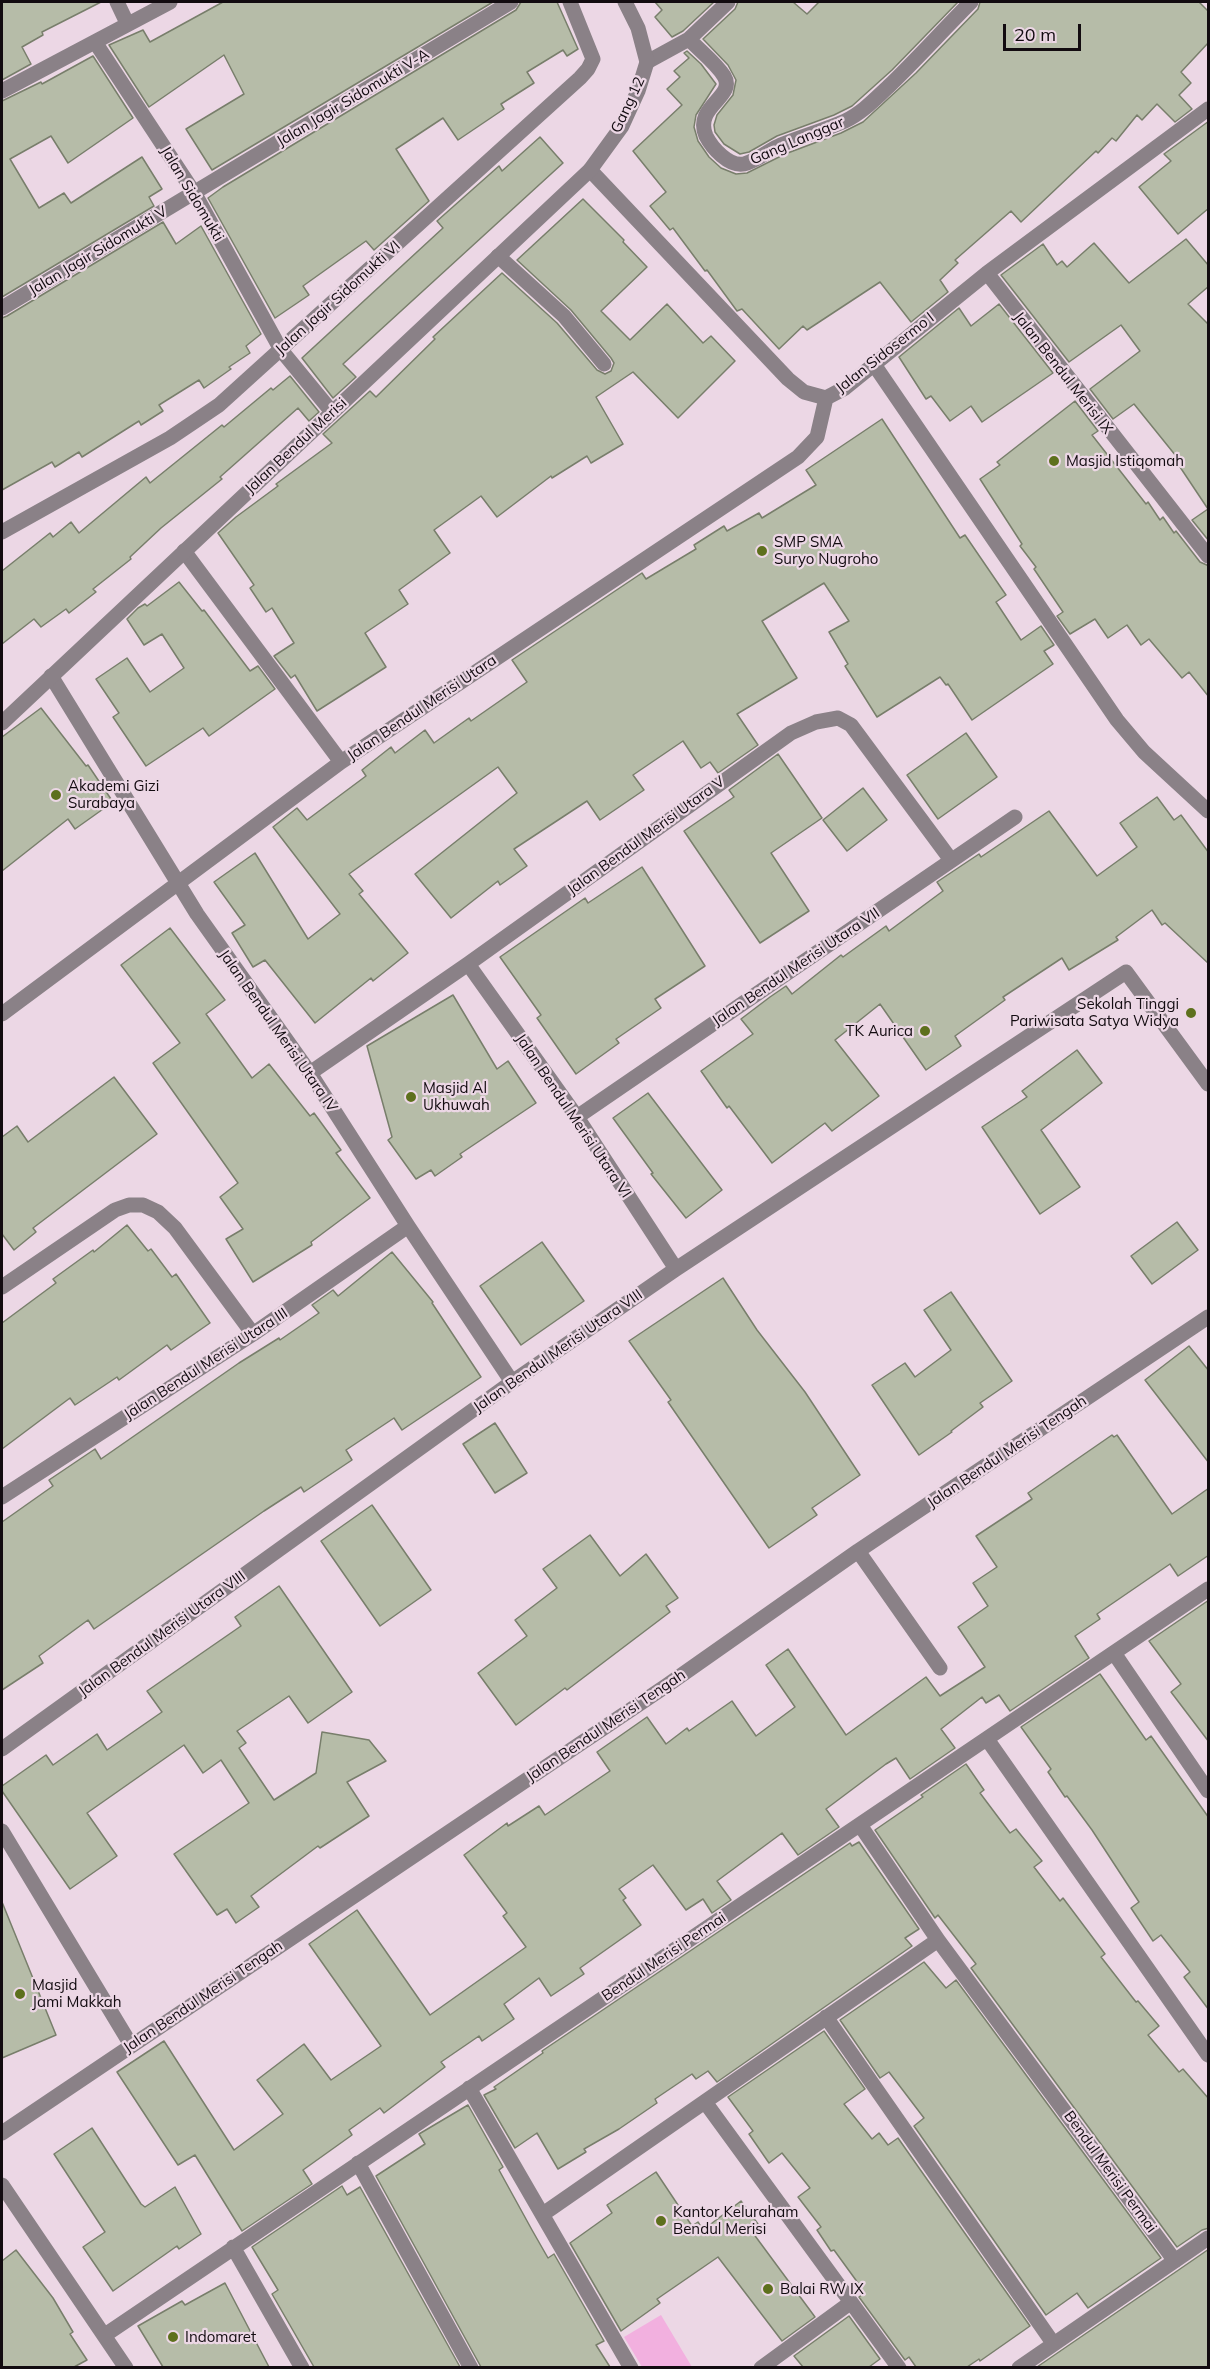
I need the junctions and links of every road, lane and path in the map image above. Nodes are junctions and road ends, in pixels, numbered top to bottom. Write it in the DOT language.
graph roads {
  1 [pos="117,2"];
  2 [pos="170,2"];
  3 [pos="511,2"];
  4 [pos="570,2"];
  5 [pos="625,2"];
  6 [pos="728,2"];
  7 [pos="971,2"];
  8 [pos="127,23"];
  9 [pos="689,39"];
  10 [pos="95,42"];
  11 [pos="647,62"];
  12 [pos="2,91"];
  13 [pos="1209,109"];
  14 [pos="590,170"];
  15 [pos="195,194"];
  16 [pos="498,256"];
  17 [pos="987,273"];
  18 [pos="2,308"];
  19 [pos="284,354"];
  20 [pos="873,363"];
  21 [pos="604,364"];
  22 [pos="826,398"];
  23 [pos="332,412"];
  24 [pos="2,532"];
  25 [pos="184,551"];
  26 [pos="1209,556"];
  27 [pos="51,676"];
  28 [pos="2,723"];
  29 [pos="341,762"];
  30 [pos="1209,811"];
  31 [pos="1015,817"];
  32 [pos="951,860"];
  33 [pos="177,882"];
  34 [pos="468,964"];
  35 [pos="2,1014"];
  36 [pos="310,1073"];
  37 [pos="1209,1084"];
  38 [pos="577,1117"];
  39 [pos="408,1226"];
  40 [pos="676,1269"];
  41 [pos="2,1287"];
  42 [pos="1209,1317"];
  43 [pos="253,1334"];
  44 [pos="512,1382"];
  45 [pos="2,1497"];
  46 [pos="858,1551"];
  47 [pos="1209,1589"];
  48 [pos="1114,1653"];
  49 [pos="940,1668"];
  50 [pos="987,1739"];
  51 [pos="2,1749"];
  52 [pos="1203,1772"];
  53 [pos="1209,1791"];
  54 [pos="860,1825"];
  55 [pos="2,1831"];
  56 [pos="938,1940"];
  57 [pos="826,2017"];
  58 [pos="131,2045"];
  59 [pos="1209,2055"];
  60 [pos="469,2088"];
  61 [pos="705,2102"];
  62 [pos="2,2133"];
  63 [pos="358,2163"];
  64 [pos="2,2185"];
  65 [pos="543,2214"];
  66 [pos="1209,2238"];
  67 [pos="233,2247"];
  68 [pos="1175,2261"];
  69 [pos="850,2303"];
  70 [pos="105,2335"];
  71 [pos="1053,2343"];
  72 [pos="126,2367"];
  73 [pos="302,2367"];
  74 [pos="471,2367"];
  75 [pos="631,2367"];
  76 [pos="761,2367"];
  77 [pos="899,2367"];
  78 [pos="1019,2367"];
  1 -- 8 [label="street"];
  2 -- 8 [label="street"];
  3 -- 15 [label="street, Jalan Jagir Sidomukti V-A"];
  4 -- 19 [label="street, Jalan Jagir Sidomukti VI"];
  5 -- 11 [label="street, Gang 12"];
  6 -- 9 [label="street"];
  7 -- 9 [label="street, Gang Langgar"];
  8 -- 10 [label="street"];
  9 -- 11 [label="street"];
  10 -- 12 [label="street"];
  10 -- 15 [label="street, Jalan Sidomukti"];
  11 -- 14 [label="street, Gang 12"];
  13 -- 17 [label="street, Jalan Sidosermo I"];
  14 -- 16 [label="street, Jalan Bendul Merisi"];
  14 -- 22 [label="street, Jalan Sidosermo I"];
  15 -- 18 [label="street, Jalan Jagir Sidomukti V"];
  15 -- 19 [label="street, Jalan Sidomukti"];
  16 -- 21 [label="street"];
  16 -- 23 [label="street, Jalan Bendul Merisi"];
  17 -- 20 [label="street, Jalan Sidosermo I"];
  17 -- 26 [label="street, Jalan Bendul Merisi IX"];
  19 -- 23 [label="street, Jalan Sidomukti"];
  19 -- 24 [label="street, Jalan Jagir Sidomukti VI"];
  20 -- 22 [label="street, Jalan Sidosermo I"];
  20 -- 30 [label="street"];
  22 -- 29 [label="street, Jalan Bendul Merisi Utara"];
  23 -- 25 [label="street, Jalan Bendul Merisi"];
  25 -- 27 [label="street, Jalan Bendul Merisi"];
  25 -- 29 [label="street"];
  27 -- 28 [label="street, Jalan Bendul Merisi"];
  27 -- 33 [label="street, Jalan Bendul Merisi Utara IV"];
  29 -- 33 [label="street, Jalan Bendul Merisi Utara"];
  31 -- 32 [label="street, Jalan Bendul Merisi Utara VII"];
  32 -- 34 [label="street, Jalan Bendul Merisi Utara V"];
  32 -- 38 [label="street, Jalan Bendul Merisi Utara VII"];
  33 -- 35 [label="street, Jalan Bendul Merisi Utara"];
  33 -- 36 [label="street, Jalan Bendul Merisi Utara IV"];
  34 -- 36 [label="street, Jalan Bendul Merisi Utara V"];
  34 -- 38 [label="street, Jalan Bendul Merisi Utara VI"];
  36 -- 39 [label="street, Jalan Bendul Merisi Utara IV"];
  37 -- 40 [label="street, Jalan Bendul Merisi Utara VIII"];
  38 -- 40 [label="street, Jalan Bendul Merisi Utara VI"];
  39 -- 43 [label="street, Jalan Bendul Merisi Utara III"];
  39 -- 44 [label="street, Jalan Bendul Merisi Utara IV"];
  40 -- 44 [label="street, Jalan Bendul Merisi Utara VIII"];
  41 -- 43 [label="street"];
  42 -- 46 [label="street, Jalan Bendul Merisi Tengah"];
  43 -- 45 [label="street, Jalan Bendul Merisi Utara III"];
  44 -- 51 [label="street, Jalan Bendul Merisi Utara VIII"];
  46 -- 49 [label="street"];
  46 -- 58 [label="street, Jalan Bendul Merisi Tengah"];
  47 -- 48 [label="street, Bendul Merisi Permai"];
  48 -- 50 [label="street, Bendul Merisi Permai"];
  48 -- 52 [label="street"];
  50 -- 54 [label="street, Bendul Merisi Permai"];
  50 -- 59 [label="street"];
  52 -- 53 [label="street"];
  54 -- 56 [label="street, Bendul Merisi Permai"];
  54 -- 60 [label="street, Bendul Merisi Permai"];
  55 -- 58 [label="street"];
  56 -- 57 [label="street"];
  56 -- 68 [label="street, Bendul Merisi Permai"];
  57 -- 61 [label="street"];
  57 -- 71 [label="street"];
  58 -- 62 [label="street, Jalan Bendul Merisi Tengah"];
  60 -- 63 [label="street, Bendul Merisi Permai"];
  60 -- 65 [label="street"];
  61 -- 65 [label="street"];
  61 -- 69 [label="street"];
  63 -- 67 [label="street, Bendul Merisi Permai"];
  63 -- 74 [label="street"];
  64 -- 70 [label="street"];
  65 -- 75 [label="street"];
  66 -- 68 [label="street"];
  67 -- 70 [label="street, Bendul Merisi Permai"];
  67 -- 73 [label="street"];
  68 -- 71 [label="street"];
  69 -- 76 [label="street"];
  69 -- 77 [label="street"];
  70 -- 72 [label="street"];
  71 -- 78 [label="street"];
}
